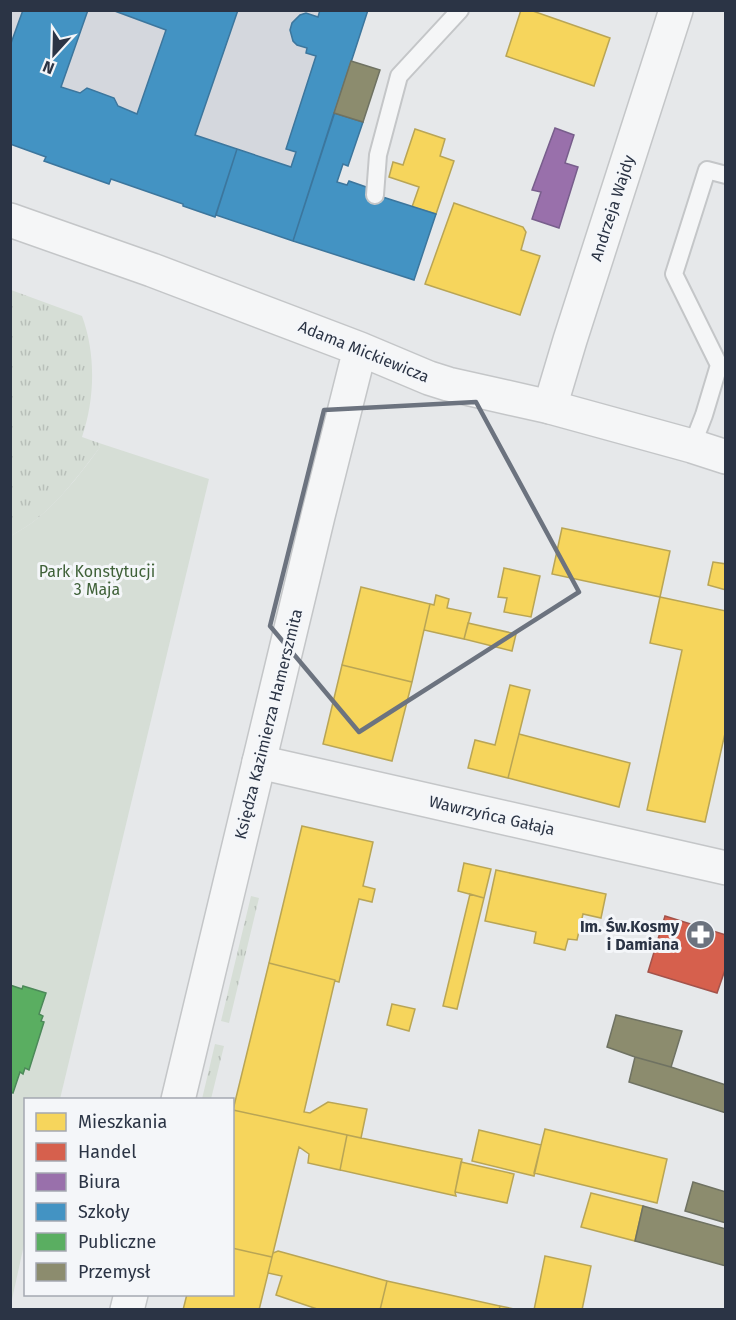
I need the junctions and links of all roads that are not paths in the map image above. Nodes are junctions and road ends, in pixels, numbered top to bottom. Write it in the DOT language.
graph roads {
  1 [pos="460,10"];
  2 [pos="676,10"];
  3 [pos="726,175"];
  4 [pos="375,195"];
  5 [pos="10,220"];
  6 [pos="360,348"];
  7 [pos="722,363"];
  8 [pos="550,407"];
  9 [pos="692,446"];
  10 [pos="726,457"];
  11 [pos="259,762"];
  12 [pos="726,868"];
  13 [pos="178,1098"];
  1 -- 4 [label="lane"];
  2 -- 8 [label="street, Andrzeja Wajdy"];
  3 -- 7 [label="lane"];
  5 -- 6 [label="street, Adama Mickiewicza"];
  6 -- 8 [label="street, Adama Mickiewicza"];
  6 -- 11 [label="street, Księdza Kazimierza Hamerszmita"];
  7 -- 9 [label="lane"];
  8 -- 9 [label="street, Adama Mickiewicza"];
  9 -- 10 [label="street, Adama Mickiewicza"];
  11 -- 12 [label="street, Wawrzyńca Gałaja"];
  11 -- 13 [label="street, Księdza Kazimierza Hamerszmita"];
}
